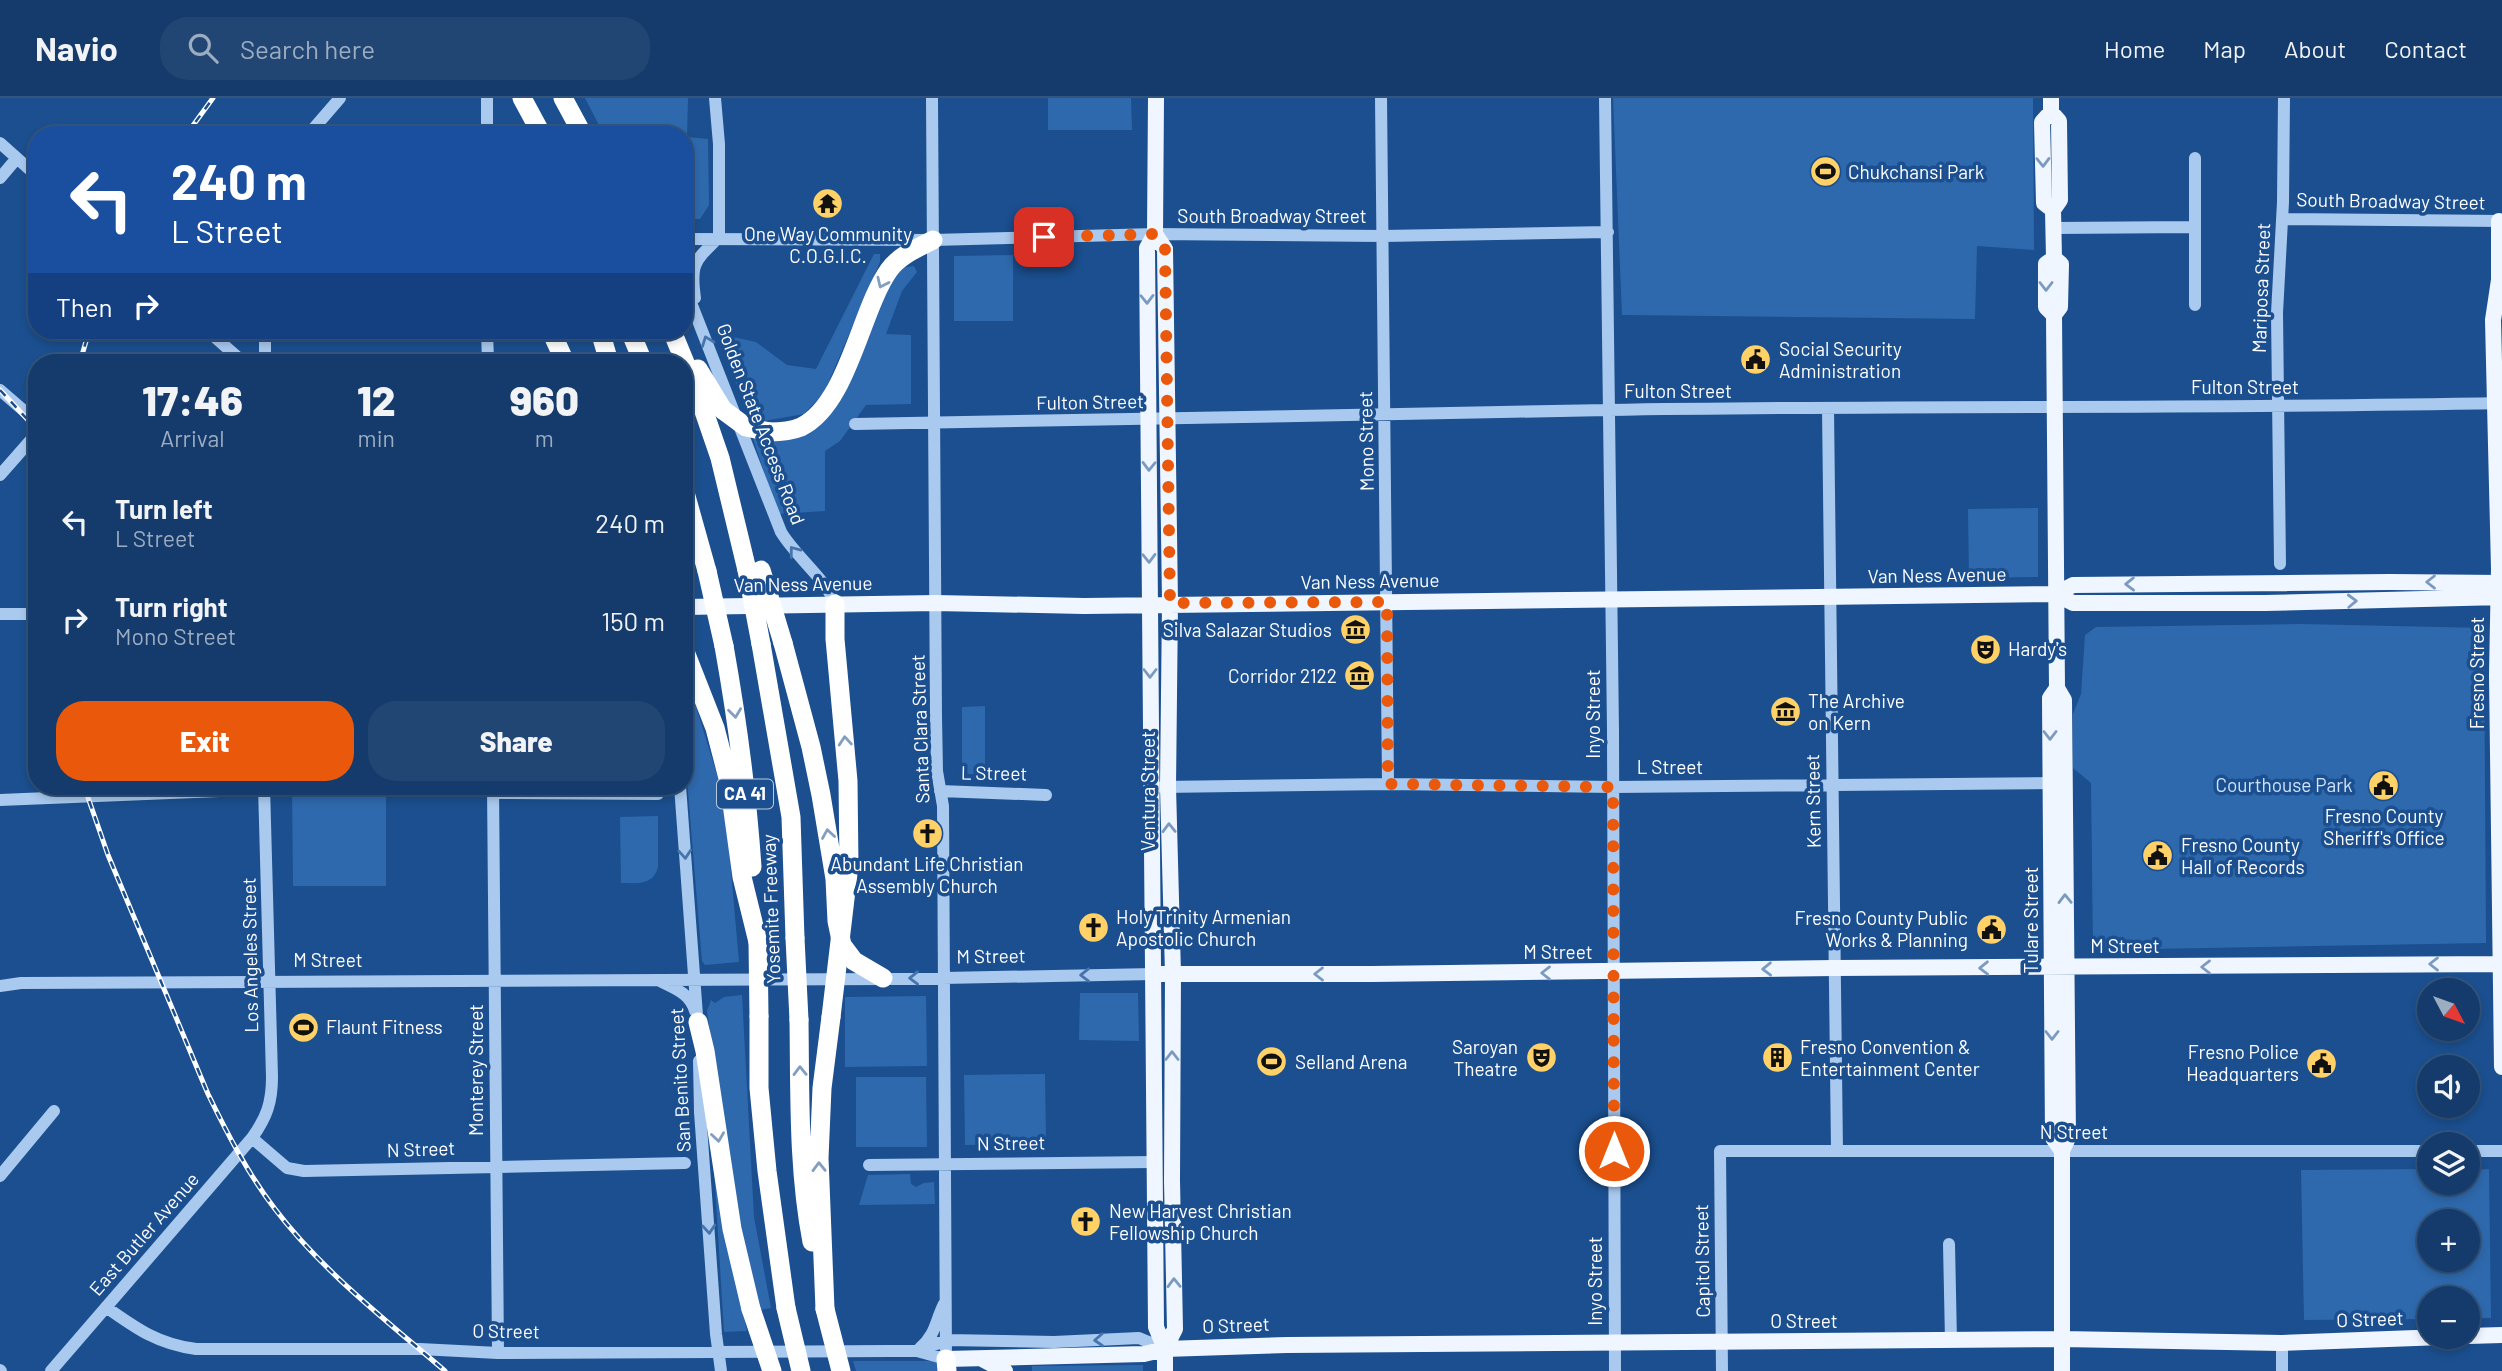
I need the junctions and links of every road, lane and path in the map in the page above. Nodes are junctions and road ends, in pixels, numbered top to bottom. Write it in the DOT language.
graph roads {
  1 [pos="340,98"];
  2 [pos="487,98"];
  3 [pos="516,98"];
  4 [pos="522,98"];
  5 [pos="563,98"];
  6 [pos="715,98"];
  7 [pos="932,98"];
  8 [pos="1156,98"];
  9 [pos="1381,98"];
  10 [pos="1605,98"];
  11 [pos="2284,98"];
  12 [pos="2051,105"];
  13 [pos="316,126"];
  14 [pos="487,126"];
  15 [pos="527,126"];
  16 [pos="536,126"];
  17 [pos="578,126"];
  18 [pos="0,142"];
  19 [pos="17,158"];
  20 [pos="2195,158"];
  21 [pos="28,168"];
  22 [pos="0,178"];
  23 [pos="2282,219"];
  24 [pos="2501,221"];
  25 [pos="2054,228"];
  26 [pos="2194,228"];
  27 [pos="1608,232"];
  28 [pos="1155,234"];
  29 [pos="1383,236"];
  30 [pos="719,237"];
  31 [pos="693,238"];
  32 [pos="933,240"];
  33 [pos="693,269"];
  34 [pos="693,281"];
  35 [pos="2500,285"];
  36 [pos="693,305"];
  37 [pos="2195,306"];
  38 [pos="696,312"];
  39 [pos="218,340"];
  40 [pos="234,354"];
  41 [pos="693,363"];
  42 [pos="693,381"];
  43 [pos="0,390"];
  44 [pos="2499,403"];
  45 [pos="2054,406"];
  46 [pos="2277,407"];
  47 [pos="1828,409"];
  48 [pos="1610,410"];
  49 [pos="28,414"];
  50 [pos="1384,416"];
  51 [pos="1167,420"];
  52 [pos="1149,421"];
  53 [pos="933,423"];
  54 [pos="855,424"];
  55 [pos="28,443"];
  56 [pos="0,475"];
  57 [pos="693,521"];
  58 [pos="2280,564"];
  59 [pos="754,570"];
  60 [pos="2202,583"];
  61 [pos="2501,590"];
  62 [pos="2056,594"];
  63 [pos="1830,597"];
  64 [pos="1611,599"];
  65 [pos="1387,602"];
  66 [pos="936,603"];
  67 [pos="1170,603"];
  68 [pos="2132,603"];
  69 [pos="835,604"];
  70 [pos="1150,604"];
  71 [pos="693,607"];
  72 [pos="0,614"];
  73 [pos="28,614"];
  74 [pos="693,670"];
  75 [pos="2500,778"];
  76 [pos="2057,783"];
  77 [pos="1388,784"];
  78 [pos="1832,785"];
  79 [pos="1151,787"];
  80 [pos="1168,787"];
  81 [pos="1613,787"];
  82 [pos="940,791"];
  83 [pos="102,795"];
  84 [pos="265,795"];
  85 [pos="493,795"];
  86 [pos="681,795"];
  87 [pos="1046,795"];
  88 [pos="0,800"];
  89 [pos="2500,803"];
  90 [pos="758,942"];
  91 [pos="2502,964"];
  92 [pos="2059,967"];
  93 [pos="1835,968"];
  94 [pos="1614,972"];
  95 [pos="1153,974"];
  96 [pos="1172,974"];
  97 [pos="883,978"];
  98 [pos="945,978"];
  99 [pos="657,979"];
  100 [pos="694,979"];
  101 [pos="495,980"];
  102 [pos="269,981"];
  103 [pos="0,986"];
  104 [pos="698,1022"];
  105 [pos="2502,1067"];
  106 [pos="54,1111"];
  107 [pos="265,1121"];
  108 [pos="253,1138"];
  109 [pos="1720,1151"];
  110 [pos="1837,1151"];
  111 [pos="2062,1151"];
  112 [pos="2417,1151"];
  113 [pos="2480,1151"];
  114 [pos="2502,1151"];
  115 [pos="1154,1162"];
  116 [pos="685,1163"];
  117 [pos="946,1163"];
  118 [pos="869,1165"];
  119 [pos="496,1166"];
  120 [pos="0,1176"];
  121 [pos="1949,1244"];
  122 [pos="945,1304"];
  123 [pos="106,1307"];
  124 [pos="825,1309"];
  125 [pos="2502,1335"];
  126 [pos="2480,1336"];
  127 [pos="2417,1338"];
  128 [pos="2062,1339"];
  129 [pos="1951,1341"];
  130 [pos="1615,1343"];
  131 [pos="1722,1343"];
  132 [pos="2282,1343"];
  133 [pos="1165,1349"];
  134 [pos="718,1350"];
  135 [pos="917,1351"];
  136 [pos="498,1353"];
  137 [pos="947,1357"];
  138 [pos="980,1358"];
  139 [pos="1019,1364"];
  140 [pos="51,1371"];
  141 [pos="721,1371"];
  142 [pos="772,1371"];
  143 [pos="801,1371"];
  144 [pos="841,1371"];
  145 [pos="1005,1371"];
  146 [pos="1165,1371"];
  147 [pos="1615,1371"];
  148 [pos="1722,1371"];
  149 [pos="2063,1371"];
  150 [pos="2282,1371"];
  1 -- 13 [label="street"];
  2 -- 14 [label="street"];
  3 -- 15 [label="highway"];
  4 -- 16 [label="highway"];
  5 -- 17 [label="highway"];
  6 -- 30 [label="street"];
  7 -- 32 [label="street, Santa Clara Street"];
  8 -- 28 [label="main road, Ventura Street"];
  9 -- 29 [label="street, Mono Street"];
  10 -- 27 [label="street, Inyo Street"];
  11 -- 23 [label="street, Mariposa Street"];
  12 -- 25 [label="main road, Tulare Street"];
  18 -- 19 [label="street"];
  19 -- 21 [label="street"];
  19 -- 22 [label="street"];
  20 -- 26 [label="street"];
  23 -- 24 [label="street, South Broadway Street"];
  23 -- 46 [label="street, Mariposa Street"];
  24 -- 35 [label="main road, Fresno Street"];
  25 -- 26 [label="street"];
  25 -- 45 [label="main road, Tulare Street"];
  26 -- 37 [label="street"];
  27 -- 29 [label="street, South Broadway Street"];
  27 -- 48 [label="street, Inyo Street"];
  28 -- 29 [label="street, South Broadway Street"];
  28 -- 32 [label="street, South Broadway Street"];
  28 -- 51 [label="main road, Ventura Street"];
  28 -- 52 [label="main road, Ventura Street, one-way"];
  29 -- 50 [label="street, Mono Street"];
  30 -- 31 [label="street, South Broadway Street"];
  30 -- 32 [label="street, South Broadway Street"];
  30 -- 33 [label="street"];
  32 -- 41 [label="highway, one-way, bridge"];
  32 -- 53 [label="street, Santa Clara Street"];
  34 -- 38 [label="street"];
  35 -- 44 [label="main road, Fresno Street"];
  36 -- 38 [label="street, Golden State Access Road"];
  69 -- 38 [label="street, Golden State Access Road, one-way"];
  39 -- 40 [label="street"];
  42 -- 59 [label="highway"];
  43 -- 49 [label="street"];
  44 -- 46 [label="street, Fulton Street"];
  44 -- 61 [label="main road, Fresno Street"];
  45 -- 46 [label="street, Fulton Street"];
  45 -- 47 [label="street, Fulton Street"];
  45 -- 62 [label="main road, Tulare Street"];
  46 -- 58 [label="street, Mariposa Street"];
  47 -- 48 [label="street, Fulton Street"];
  47 -- 63 [label="street, Kern Street"];
  48 -- 50 [label="street, Fulton Street"];
  48 -- 64 [label="street, Inyo Street"];
  50 -- 51 [label="street, Fulton Street"];
  50 -- 65 [label="street, Mono Street"];
  51 -- 52 [label="street, Fulton Street"];
  51 -- 67 [label="main road, Ventura Street"];
  52 -- 53 [label="street, Fulton Street"];
  52 -- 70 [label="main road, Ventura Street, one-way"];
  53 -- 54 [label="street, Fulton Street"];
  53 -- 66 [label="street, Santa Clara Street"];
  55 -- 56 [label="street"];
  57 -- 90 [label="highway, Yosemite Freeway / CA 41, one-way, bridge"];
  97 -- 59 [label="highway, one-way, bridge"];
  124 -- 59 [label="highway, Yosemite Freeway / CA 41, one-way, bridge"];
  61 -- 60 [label="main road, Van Ness Avenue, one-way"];
  60 -- 62 [label="main road, Van Ness Avenue, one-way"];
  60 -- 68 [label="main road"];
  68 -- 61 [label="main road, Van Ness Avenue, one-way"];
  61 -- 75 [label="main road, Fresno Street"];
  62 -- 63 [label="main road, Van Ness Avenue"];
  62 -- 68 [label="main road, Van Ness Avenue"];
  62 -- 76 [label="main road, Tulare Street"];
  63 -- 64 [label="main road, Van Ness Avenue"];
  63 -- 78 [label="street, Kern Street"];
  64 -- 65 [label="main road, Van Ness Avenue"];
  64 -- 81 [label="street, Inyo Street"];
  65 -- 67 [label="main road, Van Ness Avenue"];
  65 -- 77 [label="street, Mono Street"];
  66 -- 69 [label="main road, Van Ness Avenue"];
  66 -- 70 [label="main road, Van Ness Avenue"];
  66 -- 82 [label="street, Santa Clara Street"];
  67 -- 70 [label="main road, Van Ness Avenue"];
  67 -- 80 [label="main road, Ventura Street"];
  69 -- 71 [label="main road, Van Ness Avenue"];
  124 -- 69 [label="highway, one-way, bridge"];
  70 -- 79 [label="main road, Ventura Street, one-way"];
  72 -- 73 [label="street"];
  74 -- 90 [label="highway"];
  75 -- 89 [label="main road, Fresno Street"];
  76 -- 78 [label="street, L Street"];
  76 -- 92 [label="main road, Tulare Street"];
  77 -- 80 [label="street, L Street"];
  77 -- 81 [label="street, L Street"];
  78 -- 81 [label="street, L Street"];
  78 -- 93 [label="street, Kern Street"];
  79 -- 80 [label="street, L Street"];
  79 -- 95 [label="main road, Ventura Street"];
  96 -- 80 [label="main road, Ventura Street, one-way"];
  81 -- 94 [label="street, Inyo Street"];
  82 -- 87 [label="street, L Street"];
  82 -- 98 [label="street, Santa Clara Street"];
  83 -- 88 [label="street"];
  84 -- 102 [label="street, Los Angeles Street"];
  85 -- 101 [label="street, Monterey Street"];
  86 -- 100 [label="street, San Benito Street, one-way"];
  89 -- 91 [label="main road, Fresno Street"];
  90 -- 143 [label="highway, Yosemite Freeway / CA 41, bridge"];
  91 -- 92 [label="main road, M Street, one-way"];
  91 -- 105 [label="main road, Fresno Street"];
  92 -- 93 [label="main road, M Street, one-way"];
  92 -- 111 [label="main road, Tulare Street"];
  93 -- 94 [label="main road, M Street, one-way"];
  93 -- 110 [label="street, Kern Street"];
  94 -- 96 [label="main road, M Street, one-way"];
  94 -- 130 [label="street, Inyo Street"];
  95 -- 96 [label="main road, M Street"];
  95 -- 98 [label="street, M Street, one-way"];
  95 -- 115 [label="main road, Ventura Street"];
  133 -- 96 [label="main road, Ventura Street, one-way"];
  98 -- 97 [label="street, M Street, one-way"];
  97 -- 100 [label="street, M Street"];
  98 -- 117 [label="street, Santa Clara Street"];
  99 -- 100 [label="street, M Street"];
  99 -- 101 [label="street, M Street"];
  99 -- 104 [label="street"];
  100 -- 104 [label="street, San Benito Street"];
  101 -- 102 [label="street, M Street"];
  101 -- 119 [label="street, Monterey Street"];
  102 -- 103 [label="street, M Street"];
  102 -- 107 [label="street, Los Angeles Street"];
  104 -- 134 [label="street, San Benito Street, one-way"];
  104 -- 142 [label="highway, one-way, bridge"];
  106 -- 120 [label="street"];
  107 -- 108 [label="street, East Butler Avenue"];
  108 -- 119 [label="street, N Street"];
  108 -- 123 [label="street, East Butler Avenue"];
  109 -- 110 [label="street, N Street"];
  109 -- 131 [label="street, Capitol Street"];
  110 -- 111 [label="street, N Street"];
  111 -- 112 [label="street, N Street"];
  111 -- 128 [label="main road, Tulare Street"];
  113 -- 114 [label="street"];
  115 -- 117 [label="street, N Street"];
  115 -- 133 [label="main road, Ventura Street"];
  116 -- 119 [label="street, N Street"];
  117 -- 118 [label="street, N Street"];
  117 -- 122 [label="street, Santa Clara Street"];
  119 -- 136 [label="street, Monterey Street"];
  121 -- 129 [label="street"];
  122 -- 135 [label="street"];
  122 -- 137 [label="street, Santa Clara Street"];
  123 -- 136 [label="street, O Street"];
  123 -- 140 [label="street, East Butler Avenue"];
  124 -- 144 [label="highway, Yosemite Freeway / CA 41, bridge"];
  125 -- 126 [label="main road"];
  127 -- 132 [label="main road, O Street"];
  128 -- 129 [label="main road, O Street"];
  128 -- 132 [label="main road, O Street"];
  128 -- 149 [label="main road, Tulare Street"];
  129 -- 131 [label="main road, O Street"];
  130 -- 131 [label="main road, O Street"];
  130 -- 133 [label="main road, O Street"];
  130 -- 147 [label="street, Inyo Street"];
  131 -- 148 [label="street, Capitol Street"];
  132 -- 150 [label="street"];
  133 -- 137 [label="street, O Street, one-way"];
  133 -- 139 [label="main road, O Street"];
  133 -- 146 [label="main road, Ventura Street"];
  134 -- 135 [label="street, O Street"];
  134 -- 136 [label="street, O Street"];
  134 -- 141 [label="street, San Benito Street"];
  135 -- 137 [label="street, O Street"];
  135 -- 137 [label="street, O Street"];
  137 -- 138 [label="main road, O Street"];
  138 -- 139 [label="main road, O Street"];
  138 -- 145 [label="main road"];
}
